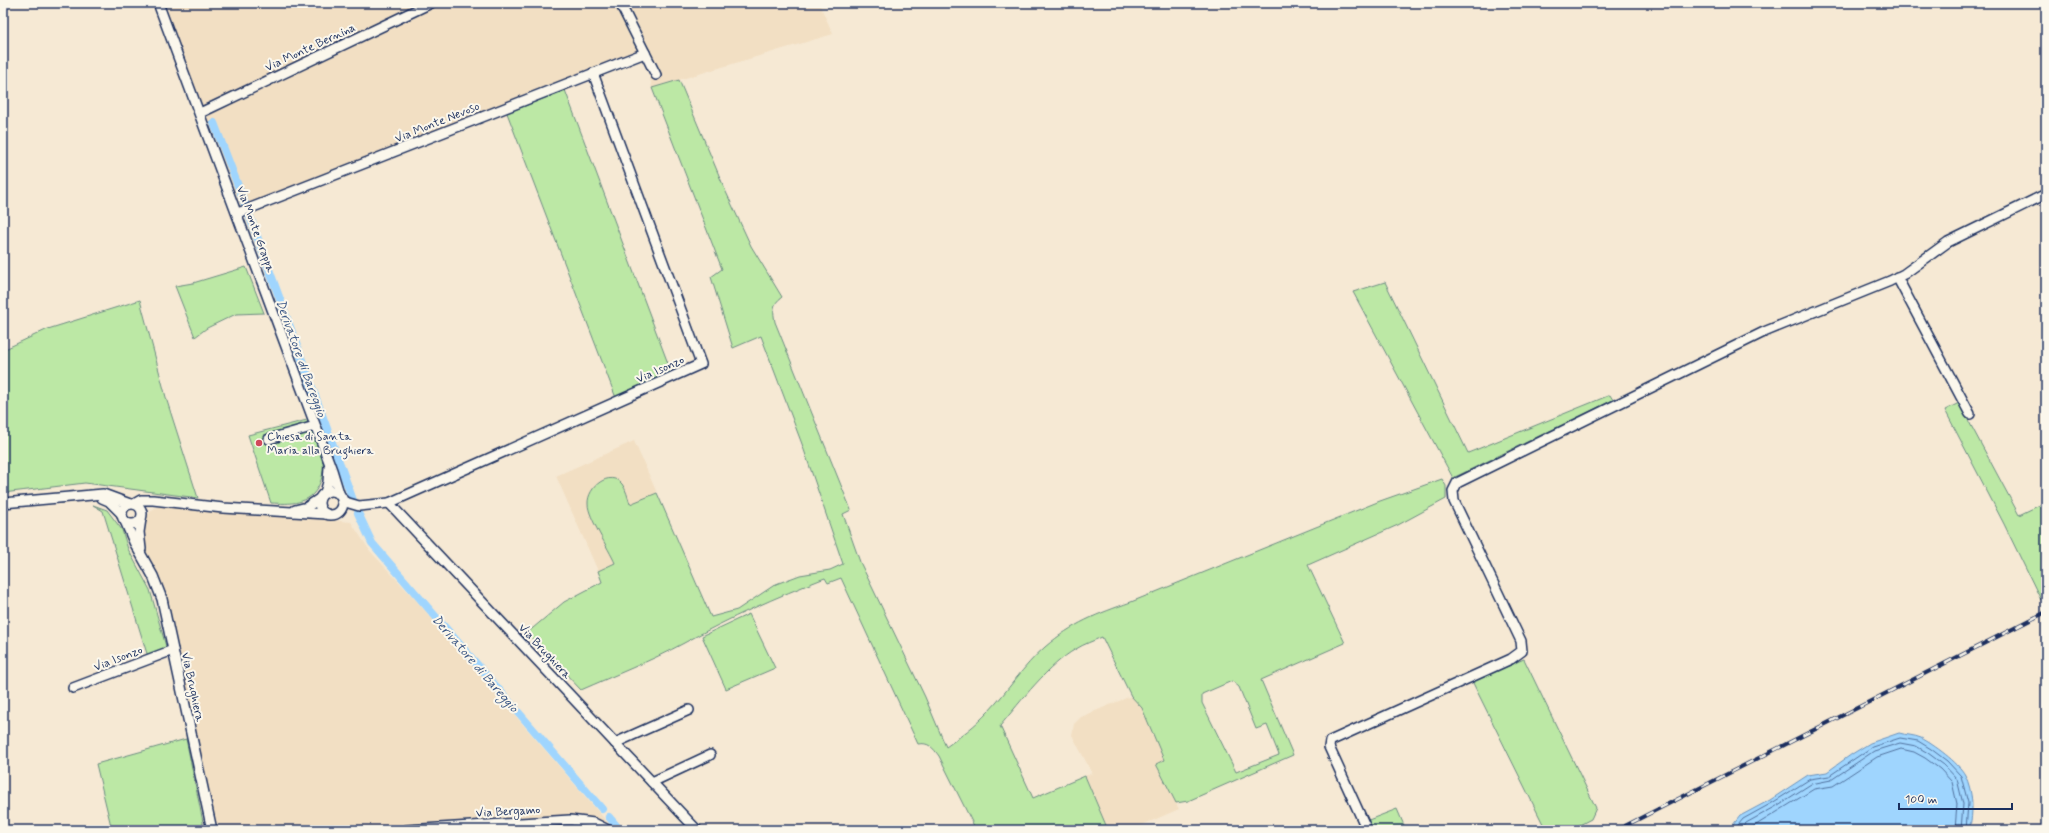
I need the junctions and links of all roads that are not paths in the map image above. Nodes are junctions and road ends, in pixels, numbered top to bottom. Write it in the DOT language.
graph roads {
  1 [pos="158,3"];
  2 [pos="431,3"];
  3 [pos="620,3"];
  4 [pos="644,53"];
  5 [pos="593,73"];
  6 [pos="656,75"];
  7 [pos="200,113"];
  8 [pos="2046,194"];
  9 [pos="244,210"];
  10 [pos="1897,277"];
  11 [pos="1970,414"];
  12 [pos="315,426"];
  13 [pos="269,439"];
  14 [pos="329,464"];
  15 [pos="87,494"];
  16 [pos="322,496"];
  17 [pos="341,499"];
  18 [pos="162,501"];
  19 [pos="3,503"];
  20 [pos="389,503"];
  21 [pos="132,504"];
  22 [pos="359,506"];
  23 [pos="289,511"];
  24 [pos="338,512"];
  25 [pos="327,514"];
  26 [pos="123,517"];
  27 [pos="141,517"];
  28 [pos="141,553"];
  29 [pos="173,650"];
  30 [pos="73,688"];
  31 [pos="689,710"];
  32 [pos="615,743"];
  33 [pos="710,755"];
  34 [pos="652,782"];
  35 [pos="212,830"];
  36 [pos="407,830"];
  37 [pos="608,830"];
  38 [pos="697,830"];
  39 [pos="1367,830"];
  1 -- 7 [label="street, Via Monte Grappa"];
  2 -- 7 [label="street, Via Monte Bernina"];
  3 -- 4 [label="street"];
  4 -- 5 [label="street, Via Monte Nevoso"];
  4 -- 6 [label="street"];
  5 -- 9 [label="street, Via Monte Nevoso"];
  5 -- 20 [label="street, Via Isonzo"];
  7 -- 9 [label="street, Via Monte Grappa"];
  8 -- 10 [label="street"];
  9 -- 12 [label="street, Via Monte Grappa"];
  10 -- 11 [label="street"];
  10 -- 39 [label="street"];
  12 -- 13 [label="street"];
  12 -- 14 [label="street, Via Monte Grappa"];
  14 -- 16 [label="street, Via Monte Grappa"];
  14 -- 17 [label="street, Via Monte Grappa"];
  15 -- 19 [label="street"];
  15 -- 21 [label="street"];
  15 -- 26 [label="street"];
  16 -- 17 [label="street"];
  16 -- 23 [label="street"];
  16 -- 25 [label="street"];
  17 -- 22 [label="street"];
  17 -- 24 [label="street"];
  18 -- 21 [label="street"];
  18 -- 23 [label="street"];
  18 -- 27 [label="street"];
  20 -- 22 [label="street"];
  20 -- 32 [label="street, Via Brughiera"];
  21 -- 26 [label="street"];
  21 -- 27 [label="street"];
  22 -- 24 [label="street"];
  23 -- 25 [label="street"];
  24 -- 25 [label="street"];
  26 -- 27 [label="street"];
  26 -- 28 [label="street, Via Brughiera"];
  27 -- 28 [label="street"];
  28 -- 29 [label="street, Via Brughiera"];
  29 -- 30 [label="street, Via Isonzo"];
  29 -- 35 [label="street, Via Brughiera"];
  31 -- 32 [label="street"];
  32 -- 34 [label="street, Via Brughiera"];
  33 -- 34 [label="street"];
  34 -- 38 [label="street, Via Brughiera"];
  36 -- 37 [label="street, Via Bergamo"];
}
